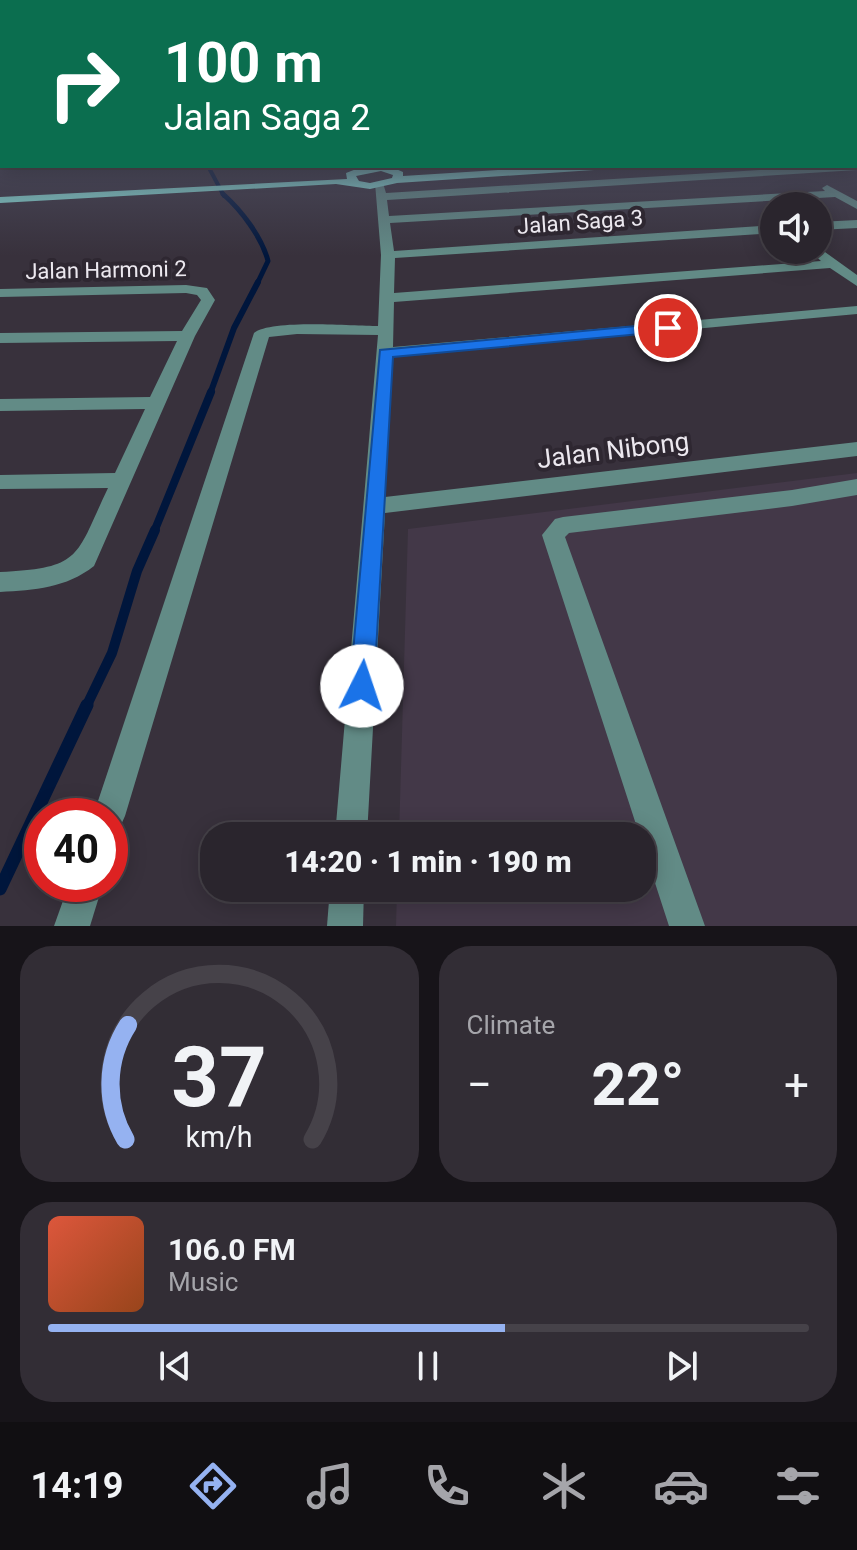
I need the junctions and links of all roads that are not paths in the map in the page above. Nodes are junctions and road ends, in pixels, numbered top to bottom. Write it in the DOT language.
graph roads {
  1 [pos="424,169"];
  2 [pos="516,169"];
  3 [pos="812,169"];
  4 [pos="796,170"];
  5 [pos="378,174"];
  6 [pos="251,181"];
  7 [pos="611,182"];
  8 [pos="355,183"];
  9 [pos="199,184"];
  10 [pos="0,189"];
  11 [pos="837,194"];
  12 [pos="0,200"];
  13 [pos="634,206"];
  14 [pos="857,206"];
  15 [pos="643,216"];
  16 [pos="383,220"];
  17 [pos="857,224"];
  18 [pos="832,225"];
  19 [pos="760,229"];
  20 [pos="388,255"];
  21 [pos="833,264"];
  22 [pos="857,282"];
  23 [pos="0,293"];
  24 [pos="387,298"];
  25 [pos="857,310"];
  26 [pos="187,336"];
  27 [pos="0,338"];
  28 [pos="386,342"];
  29 [pos="157,403"];
  30 [pos="0,405"];
  31 [pos="857,449"];
  32 [pos="124,480"];
  33 [pos="0,482"];
  34 [pos="857,487"];
  35 [pos="375,506"];
  36 [pos="0,582"];
  37 [pos="115,798"];
  38 [pos="352,822"];
  39 [pos="80,902"];
  40 [pos="346,902"];
  41 [pos="72,926"];
  42 [pos="345,926"];
  43 [pos="687,926"];
  1 -- 5 [label="main road"];
  2 -- 5 [label="main road"];
  3 -- 4 [label="street"];
  4 -- 7 [label="street"];
  4 -- 11 [label="street"];
  5 -- 6 [label="main road"];
  5 -- 7 [label="street"];
  5 -- 8 [label="main road"];
  5 -- 8 [label="main road"];
  5 -- 16 [label="street"];
  6 -- 8 [label="main road"];
  6 -- 9 [label="main road"];
  7 -- 13 [label="street"];
  9 -- 10 [label="main road"];
  9 -- 12 [label="main road"];
  11 -- 13 [label="street"];
  11 -- 14 [label="street"];
  13 -- 15 [label="street"];
  13 -- 16 [label="street"];
  16 -- 20 [label="street"];
  17 -- 18 [label="street"];
  19 -- 20 [label="street, Jalan Saga 3"];
  20 -- 24 [label="street"];
  21 -- 22 [label="street"];
  21 -- 24 [label="street"];
  23 -- 26 [label="street, Jalan Harmoni 2"];
  24 -- 28 [label="street"];
  25 -- 28 [label="street"];
  26 -- 27 [label="street"];
  26 -- 29 [label="street"];
  28 -- 35 [label="street"];
  28 -- 37 [label="street"];
  29 -- 30 [label="street"];
  29 -- 32 [label="street"];
  31 -- 35 [label="street, Jalan Nibong"];
  32 -- 33 [label="street"];
  32 -- 36 [label="street"];
  34 -- 43 [label="street"];
  35 -- 38 [label="street"];
  39 -- 41 [label="street"];
  40 -- 42 [label="street"];
}
